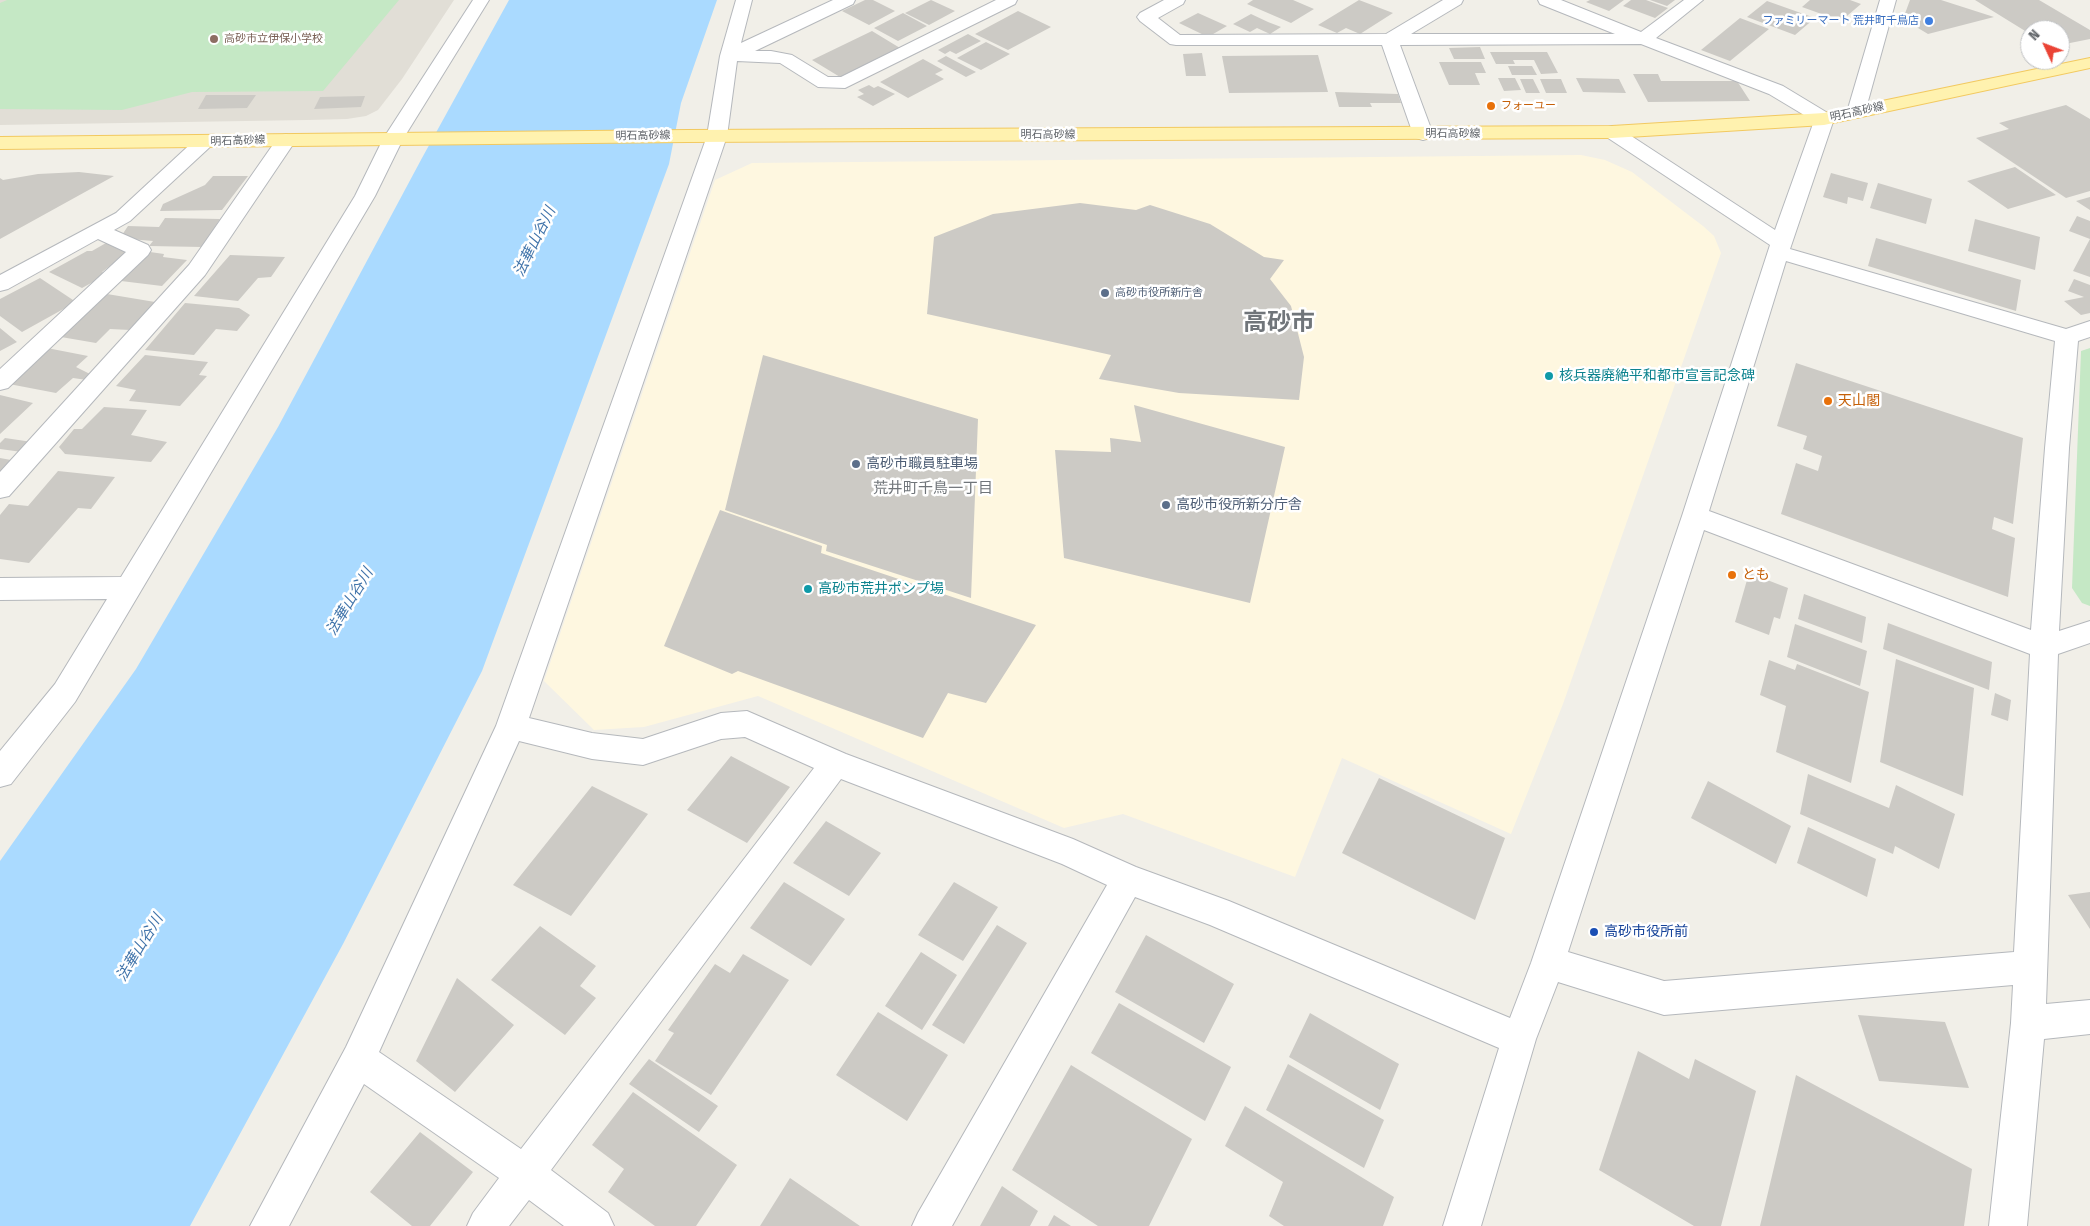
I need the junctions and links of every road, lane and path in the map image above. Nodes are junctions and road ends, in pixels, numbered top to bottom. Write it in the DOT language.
graph roads {
  1 [pos="481,0"];
  2 [pos="744,0"];
  3 [pos="848,0"];
  4 [pos="1009,0"];
  5 [pos="1177,0"];
  6 [pos="1455,0"];
  7 [pos="1546,0"];
  8 [pos="1695,0"];
  9 [pos="1888,0"];
  10 [pos="1643,39"];
  11 [pos="1389,40"];
  12 [pos="729,56"];
  13 [pos="2090,63"];
  14 [pos="1856,112"];
  15 [pos="1824,119"];
  16 [pos="1612,132"];
  17 [pos="1423,134"];
  18 [pos="717,136"];
  19 [pos="393,139"];
  20 [pos="286,140"];
  21 [pos="204,142"];
  22 [pos="0,143"];
  23 [pos="98,231"];
  24 [pos="1780,248"];
  25 [pos="0,284"];
  26 [pos="2079,333"];
  27 [pos="0,382"];
  28 [pos="0,489"];
  29 [pos="1695,516"];
  30 [pos="128,588"];
  31 [pos="0,589"];
  32 [pos="2090,632"];
  33 [pos="2044,647"];
  34 [pos="512,726"];
  35 [pos="835,763"];
  36 [pos="0,774"];
  37 [pos="1128,879"];
  38 [pos="1548,963"];
  39 [pos="2031,967"];
  40 [pos="2090,1017"];
  41 [pos="2028,1023"];
  42 [pos="1519,1039"];
  43 [pos="358,1059"];
  44 [pos="526,1174"];
  45 [pos="269,1226"];
  46 [pos="486,1226"];
  47 [pos="595,1226"];
  48 [pos="932,1226"];
  49 [pos="1462,1226"];
  50 [pos="2008,1226"];
  1 -- 19 [label="street"];
  2 -- 12 [label="street"];
  3 -- 12 [label="street"];
  4 -- 12 [label="street"];
  5 -- 11 [label="street"];
  6 -- 11 [label="street"];
  7 -- 10 [label="street"];
  8 -- 10 [label="street"];
  9 -- 14 [label="street"];
  10 -- 11 [label="street"];
  10 -- 15 [label="street"];
  11 -- 17 [label="street"];
  12 -- 18 [label="street"];
  13 -- 14 [label="main road, 明石高砂線"];
  14 -- 15 [label="main road, 明石高砂線"];
  15 -- 16 [label="main road, 明石高砂線"];
  15 -- 24 [label="street"];
  16 -- 17 [label="main road, 明石高砂線"];
  16 -- 24 [label="street"];
  17 -- 18 [label="main road, 明石高砂線"];
  18 -- 19 [label="main road, 明石高砂線"];
  18 -- 34 [label="street"];
  19 -- 20 [label="main road, 明石高砂線"];
  19 -- 30 [label="street"];
  20 -- 21 [label="main road, 明石高砂線"];
  20 -- 28 [label="street"];
  21 -- 22 [label="main road, 明石高砂線"];
  21 -- 23 [label="street"];
  23 -- 25 [label="street"];
  23 -- 27 [label="street"];
  24 -- 26 [label="street"];
  24 -- 29 [label="street"];
  26 -- 33 [label="street"];
  29 -- 33 [label="street"];
  29 -- 38 [label="street"];
  30 -- 31 [label="street"];
  30 -- 36 [label="street"];
  32 -- 33 [label="street"];
  33 -- 39 [label="street"];
  34 -- 35 [label="street"];
  34 -- 43 [label="street"];
  35 -- 37 [label="street"];
  35 -- 44 [label="street"];
  37 -- 42 [label="street"];
  37 -- 48 [label="street"];
  38 -- 39 [label="street"];
  38 -- 42 [label="street"];
  39 -- 41 [label="street"];
  40 -- 41 [label="street"];
  41 -- 50 [label="street"];
  42 -- 49 [label="street"];
  43 -- 44 [label="street"];
  43 -- 45 [label="street"];
  44 -- 46 [label="street"];
  44 -- 47 [label="street"];
}
